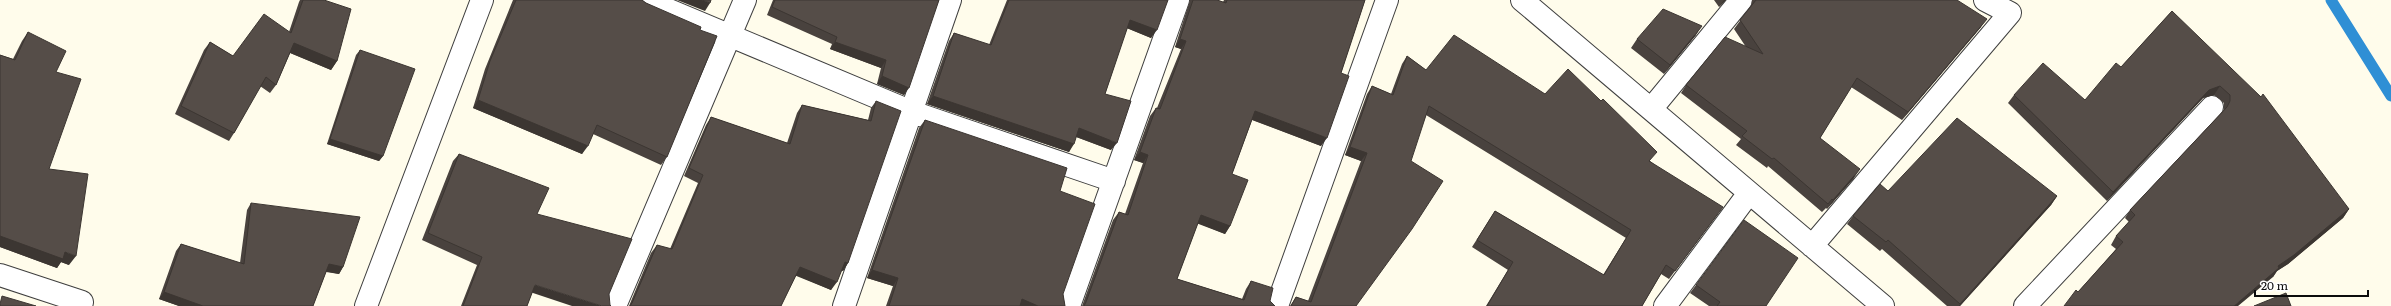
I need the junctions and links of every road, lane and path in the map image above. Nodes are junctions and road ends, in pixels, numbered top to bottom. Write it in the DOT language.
graph roads {
  1 [pos="482,0"];
  2 [pos="645,0"];
  3 [pos="745,0"];
  4 [pos="950,0"];
  5 [pos="1178,0"];
  6 [pos="1387,0"];
  7 [pos="1522,0"];
  8 [pos="1741,0"];
  9 [pos="1985,0"];
  10 [pos="729,37"];
  11 [pos="2212,107"];
  12 [pos="1652,108"];
  13 [pos="912,112"];
  14 [pos="1114,181"];
  15 [pos="1749,193"];
  16 [pos="1812,246"];
  17 [pos="0,275"];
  18 [pos="86,305"];
  19 [pos="366,306"];
  20 [pos="615,306"];
  21 [pos="844,306"];
  22 [pos="1069,306"];
  23 [pos="1277,306"];
  24 [pos="1665,306"];
  25 [pos="1883,306"];
  26 [pos="2025,306"];
  1 -- 19 [label="street"];
  2 -- 10 [label="street"];
  3 -- 10 [label="street"];
  4 -- 13 [label="street"];
  5 -- 14 [label="street"];
  6 -- 23 [label="street"];
  7 -- 12 [label="street"];
  8 -- 12 [label="street"];
  9 -- 16 [label="street"];
  10 -- 13 [label="street"];
  10 -- 20 [label="street"];
  11 -- 26 [label="street"];
  12 -- 15 [label="street"];
  13 -- 14 [label="street"];
  13 -- 21 [label="street"];
  14 -- 22 [label="street"];
  15 -- 16 [label="street"];
  15 -- 24 [label="street"];
  16 -- 25 [label="street"];
  17 -- 18 [label="street"];
}
